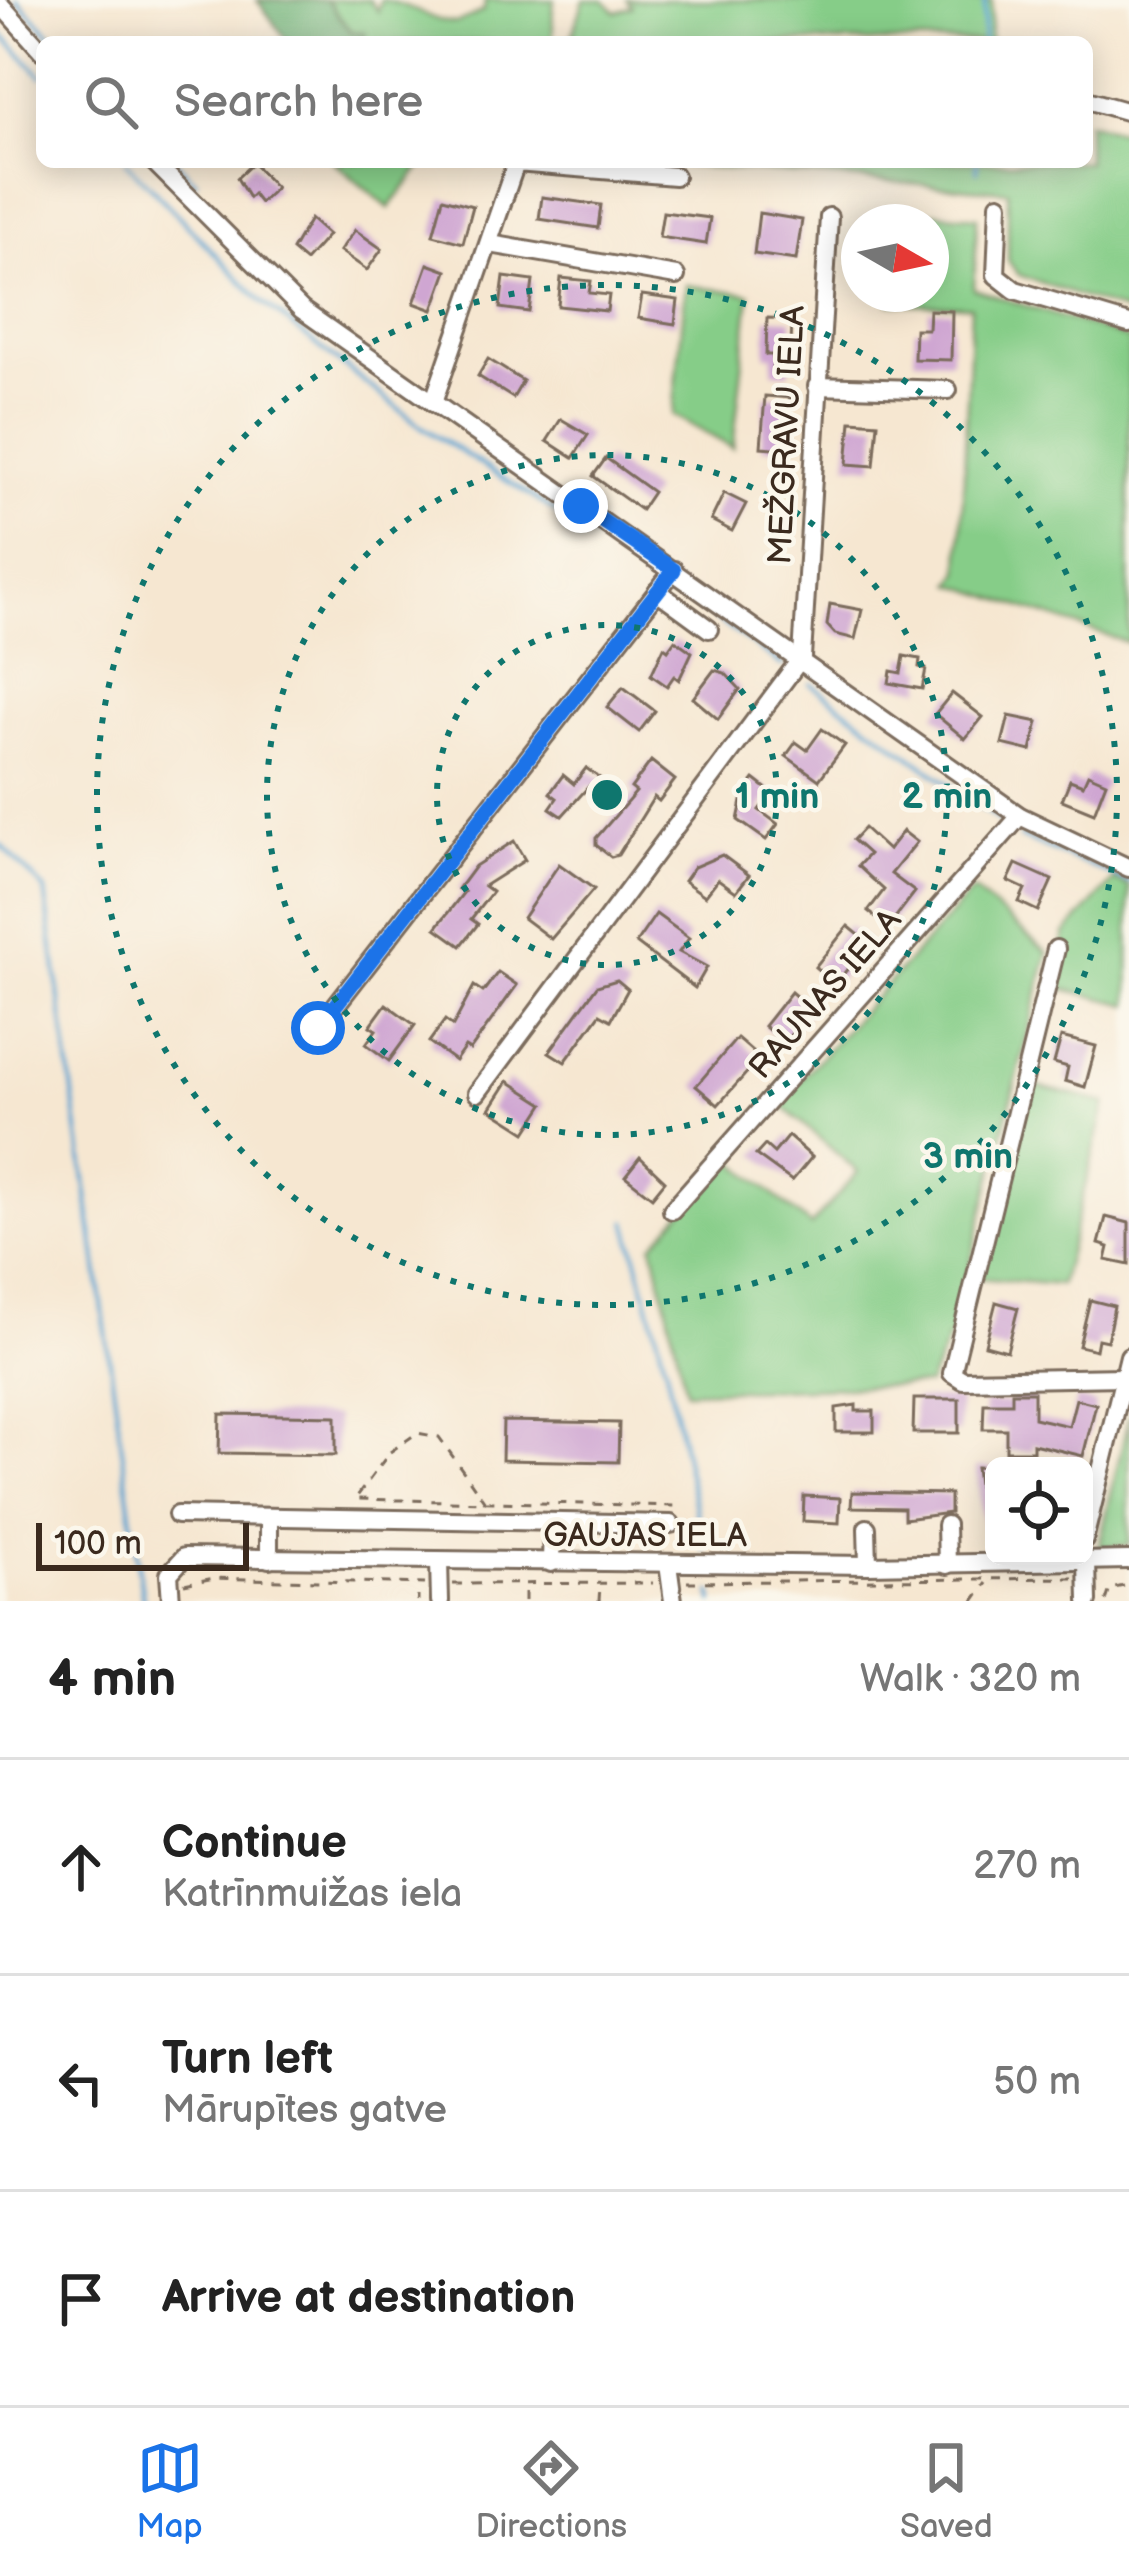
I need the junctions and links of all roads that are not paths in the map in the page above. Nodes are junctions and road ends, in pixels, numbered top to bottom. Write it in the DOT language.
graph roads {
  1 [pos="0,4"];
  2 [pos="36,44"];
  3 [pos="1093,102"];
  4 [pos="1129,112"];
  5 [pos="160,168"];
  6 [pos="514,168"];
  7 [pos="577,168"];
  8 [pos="675,176"];
  9 [pos="999,204"];
  10 [pos="829,217"];
  11 [pos="490,244"];
  12 [pos="676,276"];
  13 [pos="1129,324"];
  14 [pos="818,386"];
  15 [pos="948,389"];
  16 [pos="433,403"];
  17 [pos="674,570"];
  18 [pos="657,591"];
  19 [pos="710,629"];
  20 [pos="802,657"];
  21 [pos="1020,816"];
  22 [pos="1129,868"];
  23 [pos="1056,949"];
  24 [pos="318,1028"];
  25 [pos="477,1093"];
  26 [pos="672,1210"];
  27 [pos="1129,1356"];
  28 [pos="1124,1377"];
  29 [pos="1093,1503"];
  30 [pos="177,1515"];
  31 [pos="674,1515"];
  32 [pos="269,1517"];
  33 [pos="552,1522"];
  34 [pos="946,1525"];
  35 [pos="867,1528"];
  36 [pos="269,1558"];
  37 [pos="1129,1560"];
  38 [pos="439,1561"];
  39 [pos="551,1563"];
  40 [pos="1093,1563"];
  41 [pos="868,1565"];
  42 [pos="946,1565"];
  43 [pos="985,1565"];
  44 [pos="1085,1565"];
  45 [pos="668,1573"];
  46 [pos="173,1586"];
  47 [pos="440,1593"];
  48 [pos="673,1601"];
  49 [pos="1088,1601"];
  1 -- 2 [label="street"];
  3 -- 4 [label="street"];
  5 -- 16 [label="street"];
  6 -- 11 [label="street"];
  7 -- 8 [label="street"];
  9 -- 13 [label="street"];
  10 -- 14 [label="street, MEŽGRAVU IELA"];
  11 -- 12 [label="street"];
  11 -- 16 [label="street"];
  14 -- 15 [label="street"];
  14 -- 20 [label="street, MEŽGRAVU IELA"];
  16 -- 17 [label="street"];
  17 -- 18 [label="street"];
  17 -- 20 [label="street"];
  18 -- 19 [label="street"];
  18 -- 24 [label="street"];
  20 -- 21 [label="street"];
  20 -- 25 [label="street"];
  21 -- 22 [label="street"];
  21 -- 26 [label="street, RAUNAS IELA"];
  23 -- 28 [label="street"];
  27 -- 28 [label="street"];
  28 -- 29 [label="street"];
  30 -- 32 [label="street"];
  31 -- 33 [label="street"];
  32 -- 33 [label="street"];
  32 -- 36 [label="street"];
  33 -- 39 [label="street"];
  34 -- 42 [label="street"];
  35 -- 41 [label="street"];
  36 -- 38 [label="street, GAUJAS IELA"];
  36 -- 46 [label="street, GAUJAS IELA"];
  37 -- 40 [label="street, GAUJAS IELA"];
  38 -- 39 [label="street, GAUJAS IELA"];
  38 -- 47 [label="street"];
  39 -- 45 [label="street, GAUJAS IELA"];
  41 -- 42 [label="street, GAUJAS IELA"];
  41 -- 45 [label="street, GAUJAS IELA"];
  42 -- 43 [label="street, GAUJAS IELA"];
  44 -- 49 [label="street"];
  45 -- 48 [label="street"];
}
